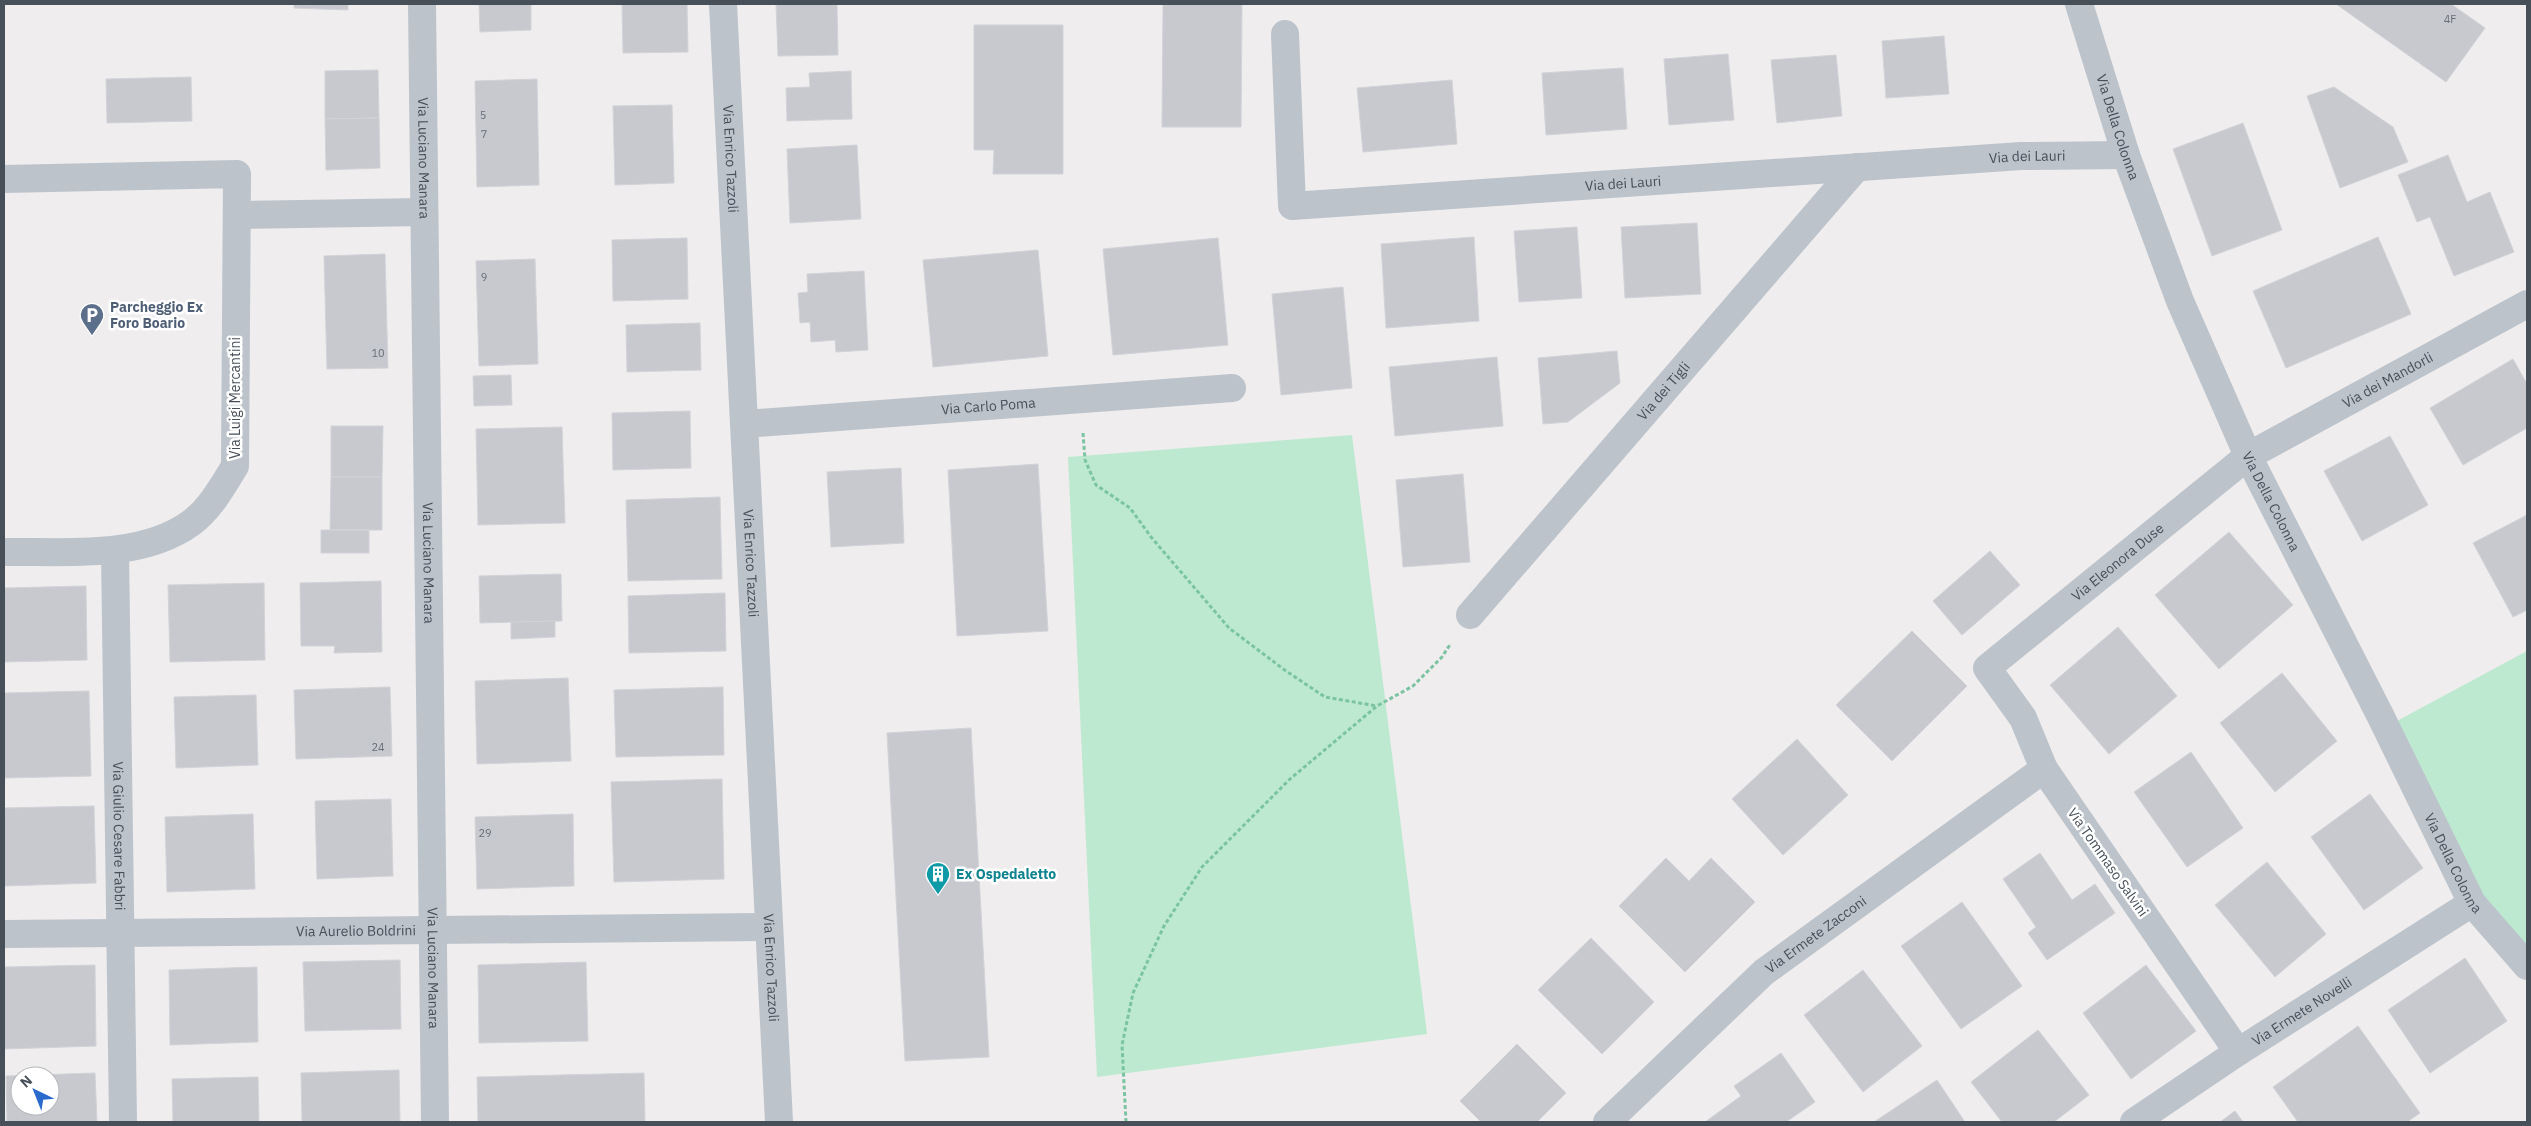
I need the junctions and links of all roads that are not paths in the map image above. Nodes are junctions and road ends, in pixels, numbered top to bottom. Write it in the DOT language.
graph roads {
  1 [pos="422,4"];
  2 [pos="723,4"];
  3 [pos="2079,4"];
  4 [pos="1285,34"];
  5 [pos="2126,155"];
  6 [pos="1857,167"];
  7 [pos="4,179"];
  8 [pos="424,212"];
  9 [pos="237,215"];
  10 [pos="2527,304"];
  11 [pos="1232,388"];
  12 [pos="744,424"];
  13 [pos="2248,456"];
  14 [pos="115,551"];
  15 [pos="4,552"];
  16 [pos="1470,615"];
  17 [pos="1987,668"];
  18 [pos="2044,769"];
  19 [pos="2472,903"];
  20 [pos="769,927"];
  21 [pos="433,929"];
  22 [pos="120,932"];
  23 [pos="4,934"];
  24 [pos="2527,966"];
  25 [pos="2238,1052"];
  26 [pos="122,1122"];
  27 [pos="435,1122"];
  28 [pos="779,1122"];
  29 [pos="1608,1122"];
  30 [pos="2134,1122"];
  1 -- 8 [label="street, Via Luciano Manara"];
  2 -- 12 [label="street, Via Enrico Tazzoli"];
  3 -- 5 [label="street, Via Della Colonna"];
  4 -- 6 [label="street, Via dei Lauri"];
  5 -- 6 [label="street, Via dei Lauri"];
  5 -- 13 [label="street, Via Della Colonna"];
  6 -- 16 [label="street, Via dei Tigli"];
  7 -- 9 [label="street, Via Luigi Mercantini"];
  8 -- 9 [label="street"];
  8 -- 21 [label="street, Via Luciano Manara"];
  9 -- 14 [label="street, Via Luigi Mercantini"];
  10 -- 13 [label="street, Via dei Mandorli"];
  11 -- 12 [label="street, Via Carlo Poma"];
  12 -- 20 [label="street, Via Enrico Tazzoli"];
  13 -- 17 [label="street, Via Eleonora Duse"];
  13 -- 19 [label="street, Via Della Colonna"];
  14 -- 15 [label="street, Via Luigi Mercantini"];
  14 -- 22 [label="street, Via Giulio Cesare Fabbri"];
  17 -- 18 [label="street, Via Tommaso Salvini"];
  18 -- 25 [label="street, Via Tommaso Salvini"];
  18 -- 29 [label="street, Via Ermete Zacconi"];
  19 -- 24 [label="street, Via Della Colonna"];
  19 -- 25 [label="street, Via Ermete Novelli"];
  20 -- 21 [label="street, Via Aurelio Boldrini"];
  20 -- 28 [label="street, Via Enrico Tazzoli"];
  21 -- 22 [label="street, Via Aurelio Boldrini"];
  21 -- 27 [label="street, Via Luciano Manara"];
  22 -- 23 [label="street, Via Aurelio Boldrini"];
  22 -- 26 [label="street, Via Giulio Cesare Fabbri"];
  25 -- 30 [label="street, Via Ermete Novelli"];
}
